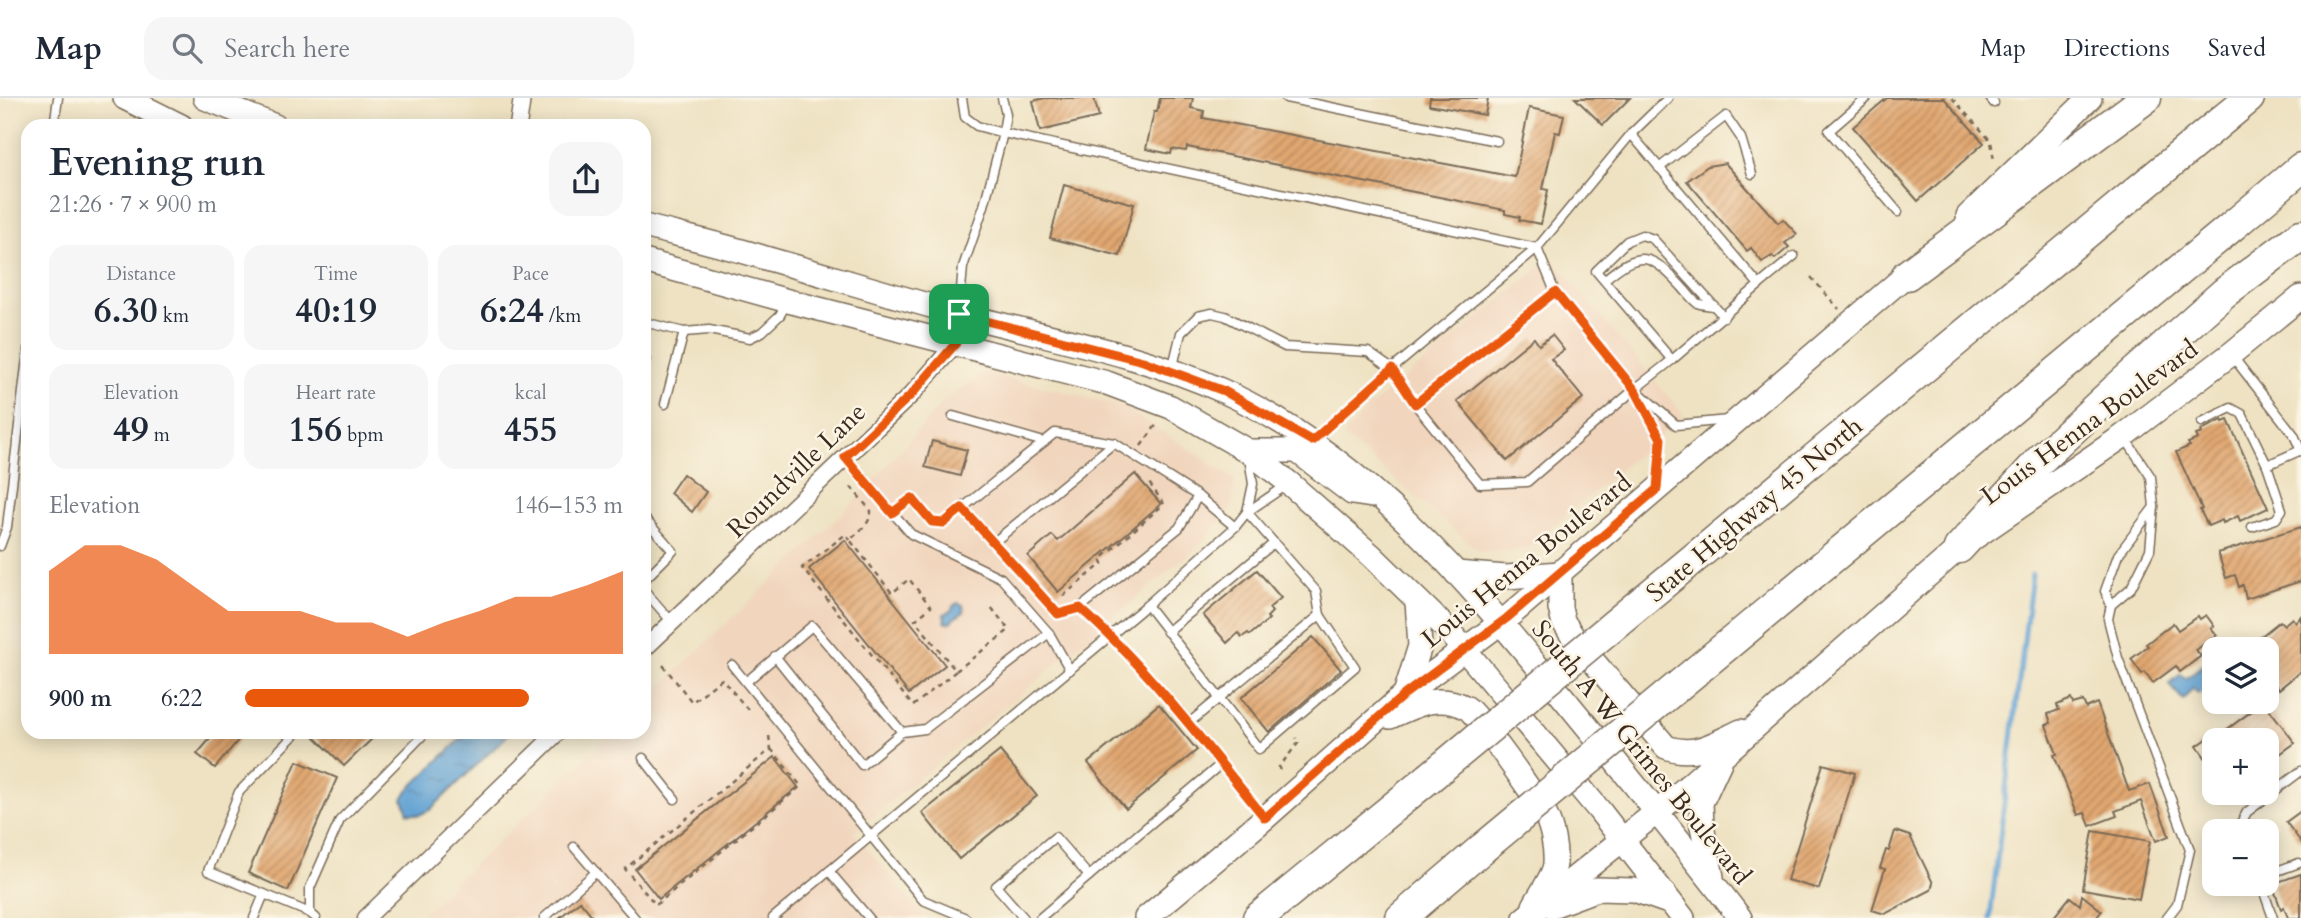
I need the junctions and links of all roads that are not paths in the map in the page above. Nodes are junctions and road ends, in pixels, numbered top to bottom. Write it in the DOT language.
graph roads {
  1 [pos="58,98"];
  2 [pos="125,98"];
  3 [pos="205,98"];
  4 [pos="522,98"];
  5 [pos="962,98"];
  6 [pos="1002,98"];
  7 [pos="1286,98"];
  8 [pos="1668,98"];
  9 [pos="1867,98"];
  10 [pos="2146,98"];
  11 [pos="2249,98"];
  12 [pos="2082,101"];
  13 [pos="55,119"];
  14 [pos="167,119"];
  15 [pos="258,119"];
  16 [pos="519,119"];
  17 [pos="1003,133"];
  18 [pos="1631,134"];
  19 [pos="1497,141"];
  20 [pos="1659,168"];
  21 [pos="2301,168"];
  22 [pos="1752,174"];
  23 [pos="1898,212"];
  24 [pos="651,228"];
  25 [pos="2301,235"];
  26 [pos="1537,248"];
  27 [pos="1794,256"];
  28 [pos="651,271"];
  29 [pos="1907,275"];
  30 [pos="1604,280"];
  31 [pos="1759,285"];
  32 [pos="1555,292"];
  33 [pos="2301,297"];
  34 [pos="788,301"];
  35 [pos="1714,306"];
  36 [pos="959,314"];
  37 [pos="1724,317"];
  38 [pos="651,324"];
  39 [pos="684,332"];
  40 [pos="956,343"];
  41 [pos="2231,354"];
  42 [pos="1672,360"];
  43 [pos="1392,369"];
  44 [pos="1172,371"];
  45 [pos="1635,390"];
  46 [pos="665,404"];
  47 [pos="1415,404"];
  48 [pos="21,408"];
  49 [pos="953,416"];
  50 [pos="1738,419"];
  51 [pos="2202,422"];
  52 [pos="2123,436"];
  53 [pos="1312,441"];
  54 [pos="1044,442"];
  55 [pos="1114,443"];
  56 [pos="2300,451"];
  57 [pos="1248,452"];
  58 [pos="845,457"];
  59 [pos="2267,465"];
  60 [pos="1289,483"];
  61 [pos="1657,489"];
  62 [pos="1198,496"];
  63 [pos="1379,497"];
  64 [pos="2154,507"];
  65 [pos="962,508"];
  66 [pos="1247,512"];
  67 [pos="892,513"];
  68 [pos="651,526"];
  69 [pos="1235,527"];
  70 [pos="2252,527"];
  71 [pos="993,543"];
  72 [pos="1274,543"];
  73 [pos="0,546"];
  74 [pos="1959,548"];
  75 [pos="651,573"];
  76 [pos="1456,573"];
  77 [pos="1560,573"];
  78 [pos="651,598"];
  79 [pos="1417,601"];
  80 [pos="1147,605"];
  81 [pos="2110,605"];
  82 [pos="1080,608"];
  83 [pos="1320,615"];
  84 [pos="672,622"];
  85 [pos="1501,623"];
  86 [pos="1167,632"];
  87 [pos="1049,633"];
  88 [pos="1111,635"];
  89 [pos="651,642"];
  90 [pos="1465,649"];
  91 [pos="775,656"];
  92 [pos="732,665"];
  93 [pos="1070,670"];
  94 [pos="746,682"];
  95 [pos="1405,694"];
  96 [pos="1219,698"];
  97 [pos="1189,723"];
  98 [pos="1756,724"];
  99 [pos="1371,725"];
  100 [pos="902,732"];
  101 [pos="290,739"];
  102 [pos="419,739"];
  103 [pos="551,739"];
  104 [pos="1723,756"];
  105 [pos="643,758"];
  106 [pos="1221,764"];
  107 [pos="2301,771"];
  108 [pos="675,799"];
  109 [pos="1657,811"];
  110 [pos="1265,818"];
  111 [pos="2243,819"];
  112 [pos="871,836"];
  113 [pos="1622,839"];
  114 [pos="574,847"];
  115 [pos="2299,863"];
  116 [pos="2279,870"];
  117 [pos="829,871"];
  118 [pos="596,872"];
  119 [pos="1088,876"];
  120 [pos="1713,883"];
  121 [pos="264,894"];
  122 [pos="2265,896"];
  123 [pos="1677,911"];
  124 [pos="313,916"];
  125 [pos="1527,916"];
  126 [pos="254,918"];
  127 [pos="366,918"];
  128 [pos="544,918"];
  129 [pos="635,918"];
  130 [pos="774,918"];
  131 [pos="869,918"];
  132 [pos="966,918"];
  133 [pos="1024,918"];
  134 [pos="1040,918"];
  135 [pos="1146,918"];
  136 [pos="1258,918"];
  137 [pos="1401,918"];
  138 [pos="1740,918"];
  139 [pos="2166,918"];
  140 [pos="2273,918"];
  1 -- 13 [label="lane"];
  2 -- 14 [label="main road"];
  3 -- 15 [label="main road"];
  4 -- 16 [label="street"];
  5 -- 17 [label="lane"];
  6 -- 17 [label="lane"];
  7 -- 19 [label="lane"];
  8 -- 18 [label="lane"];
  9 -- 23 [label="lane"];
  10 -- 29 [label="highway"];
  11 -- 136 [label="highway, State Highway 45 North, bridge"];
  12 -- 29 [label="main road, Louis Henna Boulevard"];
  17 -- 26 [label="lane"];
  17 -- 36 [label="lane"];
  18 -- 20 [label="lane"];
  18 -- 26 [label="lane"];
  20 -- 22 [label="lane"];
  20 -- 31 [label="lane"];
  21 -- 137 [label="highway, bridge"];
  24 -- 36 [label="main road, South A W Grimes Boulevard"];
  25 -- 74 [label="highway"];
  26 -- 32 [label="lane"];
  26 -- 43 [label="lane"];
  27 -- 31 [label="lane"];
  28 -- 34 [label="main road"];
  29 -- 50 [label="main road, Louis Henna Boulevard"];
  30 -- 35 [label="lane"];
  30 -- 35 [label="lane"];
  30 -- 42 [label="lane"];
  31 -- 37 [label="lane"];
  32 -- 45 [label="lane"];
  32 -- 47 [label="lane"];
  33 -- 41 [label="main road, Louis Henna Boulevard"];
  34 -- 39 [label="lane"];
  34 -- 40 [label="main road"];
  35 -- 37 [label="lane"];
  36 -- 40 [label="street"];
  36 -- 44 [label="main road, South A W Grimes Boulevard"];
  37 -- 42 [label="lane"];
  38 -- 39 [label="lane"];
  39 -- 46 [label="lane"];
  40 -- 57 [label="main road"];
  40 -- 58 [label="street, Roundville Lane"];
  41 -- 52 [label="main road, Louis Henna Boulevard"];
  41 -- 56 [label="lane"];
  42 -- 45 [label="lane"];
  43 -- 44 [label="lane"];
  43 -- 47 [label="lane"];
  43 -- 53 [label="lane"];
  44 -- 53 [label="main road, South A W Grimes Boulevard"];
  45 -- 47 [label="lane"];
  45 -- 50 [label="lane"];
  45 -- 61 [label="lane"];
  48 -- 73 [label="lane"];
  49 -- 54 [label="lane"];
  50 -- 61 [label="main road, Louis Henna Boulevard"];
  51 -- 59 [label="lane"];
  52 -- 64 [label="lane"];
  52 -- 74 [label="main road, Louis Henna Boulevard"];
  53 -- 63 [label="main road, South A W Grimes Boulevard"];
  54 -- 55 [label="lane"];
  54 -- 65 [label="lane"];
  55 -- 62 [label="lane"];
  55 -- 71 [label="lane"];
  56 -- 59 [label="lane"];
  57 -- 60 [label="main road"];
  57 -- 63 [label="main road"];
  57 -- 66 [label="lane"];
  58 -- 67 [label="lane"];
  58 -- 84 [label="street, Roundville Lane"];
  59 -- 70 [label="lane"];
  60 -- 66 [label="lane"];
  60 -- 79 [label="main road"];
  61 -- 77 [label="main road, Louis Henna Boulevard"];
  62 -- 69 [label="lane"];
  62 -- 82 [label="lane"];
  63 -- 76 [label="main road, South A W Grimes Boulevard"];
  64 -- 81 [label="lane"];
  64 -- 81 [label="lane"];
  65 -- 67 [label="lane"];
  65 -- 71 [label="lane"];
  66 -- 69 [label="lane"];
  66 -- 72 [label="lane"];
  67 -- 87 [label="lane"];
  68 -- 75 [label="lane"];
  69 -- 80 [label="lane"];
  71 -- 82 [label="lane"];
  72 -- 83 [label="lane"];
  72 -- 86 [label="lane"];
  74 -- 98 [label="main road, Louis Henna Boulevard"];
  76 -- 77 [label="main road"];
  76 -- 85 [label="main road, South A W Grimes Boulevard"];
  77 -- 85 [label="main road, Louis Henna Boulevard"];
  77 -- 98 [label="main road"];
  78 -- 84 [label="lane"];
  79 -- 90 [label="main road"];
  79 -- 95 [label="main road"];
  80 -- 86 [label="lane"];
  80 -- 88 [label="lane"];
  81 -- 139 [label="lane"];
  82 -- 88 [label="lane"];
  83 -- 96 [label="lane"];
  83 -- 96 [label="lane"];
  84 -- 89 [label="street, Roundville Lane"];
  85 -- 90 [label="main road, Louis Henna Boulevard"];
  85 -- 109 [label="main road, South A W Grimes Boulevard"];
  86 -- 96 [label="lane"];
  87 -- 93 [label="lane"];
  87 -- 100 [label="lane"];
  88 -- 93 [label="lane"];
  88 -- 97 [label="lane"];
  90 -- 95 [label="main road, Louis Henna Boulevard"];
  90 -- 113 [label="main road"];
  91 -- 94 [label="lane"];
  91 -- 100 [label="lane"];
  91 -- 100 [label="lane"];
  92 -- 94 [label="lane"];
  93 -- 112 [label="lane"];
  94 -- 112 [label="lane"];
  95 -- 99 [label="main road, Louis Henna Boulevard"];
  96 -- 97 [label="lane"];
  97 -- 106 [label="lane"];
  98 -- 104 [label="main road, Louis Henna Boulevard"];
  99 -- 110 [label="main road, Louis Henna Boulevard"];
  99 -- 125 [label="main road"];
  101 -- 121 [label="lane"];
  102 -- 124 [label="lane"];
  103 -- 127 [label="street"];
  104 -- 109 [label="main road, Louis Henna Boulevard"];
  104 -- 120 [label="main road"];
  105 -- 108 [label="lane"];
  106 -- 110 [label="lane"];
  106 -- 119 [label="lane"];
  107 -- 111 [label="lane"];
  109 -- 113 [label="main road, Louis Henna Boulevard"];
  109 -- 120 [label="main road, South A W Grimes Boulevard"];
  110 -- 135 [label="main road, Louis Henna Boulevard"];
  112 -- 117 [label="lane"];
  112 -- 132 [label="lane"];
  113 -- 123 [label="main road"];
  113 -- 125 [label="main road, Louis Henna Boulevard"];
  114 -- 118 [label="lane"];
  115 -- 116 [label="lane"];
  117 -- 130 [label="lane"];
  117 -- 131 [label="lane"];
  118 -- 128 [label="lane"];
  118 -- 129 [label="lane"];
  119 -- 133 [label="lane"];
  119 -- 134 [label="lane"];
  120 -- 138 [label="main road, South A W Grimes Boulevard"];
  121 -- 124 [label="lane"];
  121 -- 126 [label="lane"];
  122 -- 140 [label="lane"];
  123 -- 125 [label="main road"];
}
